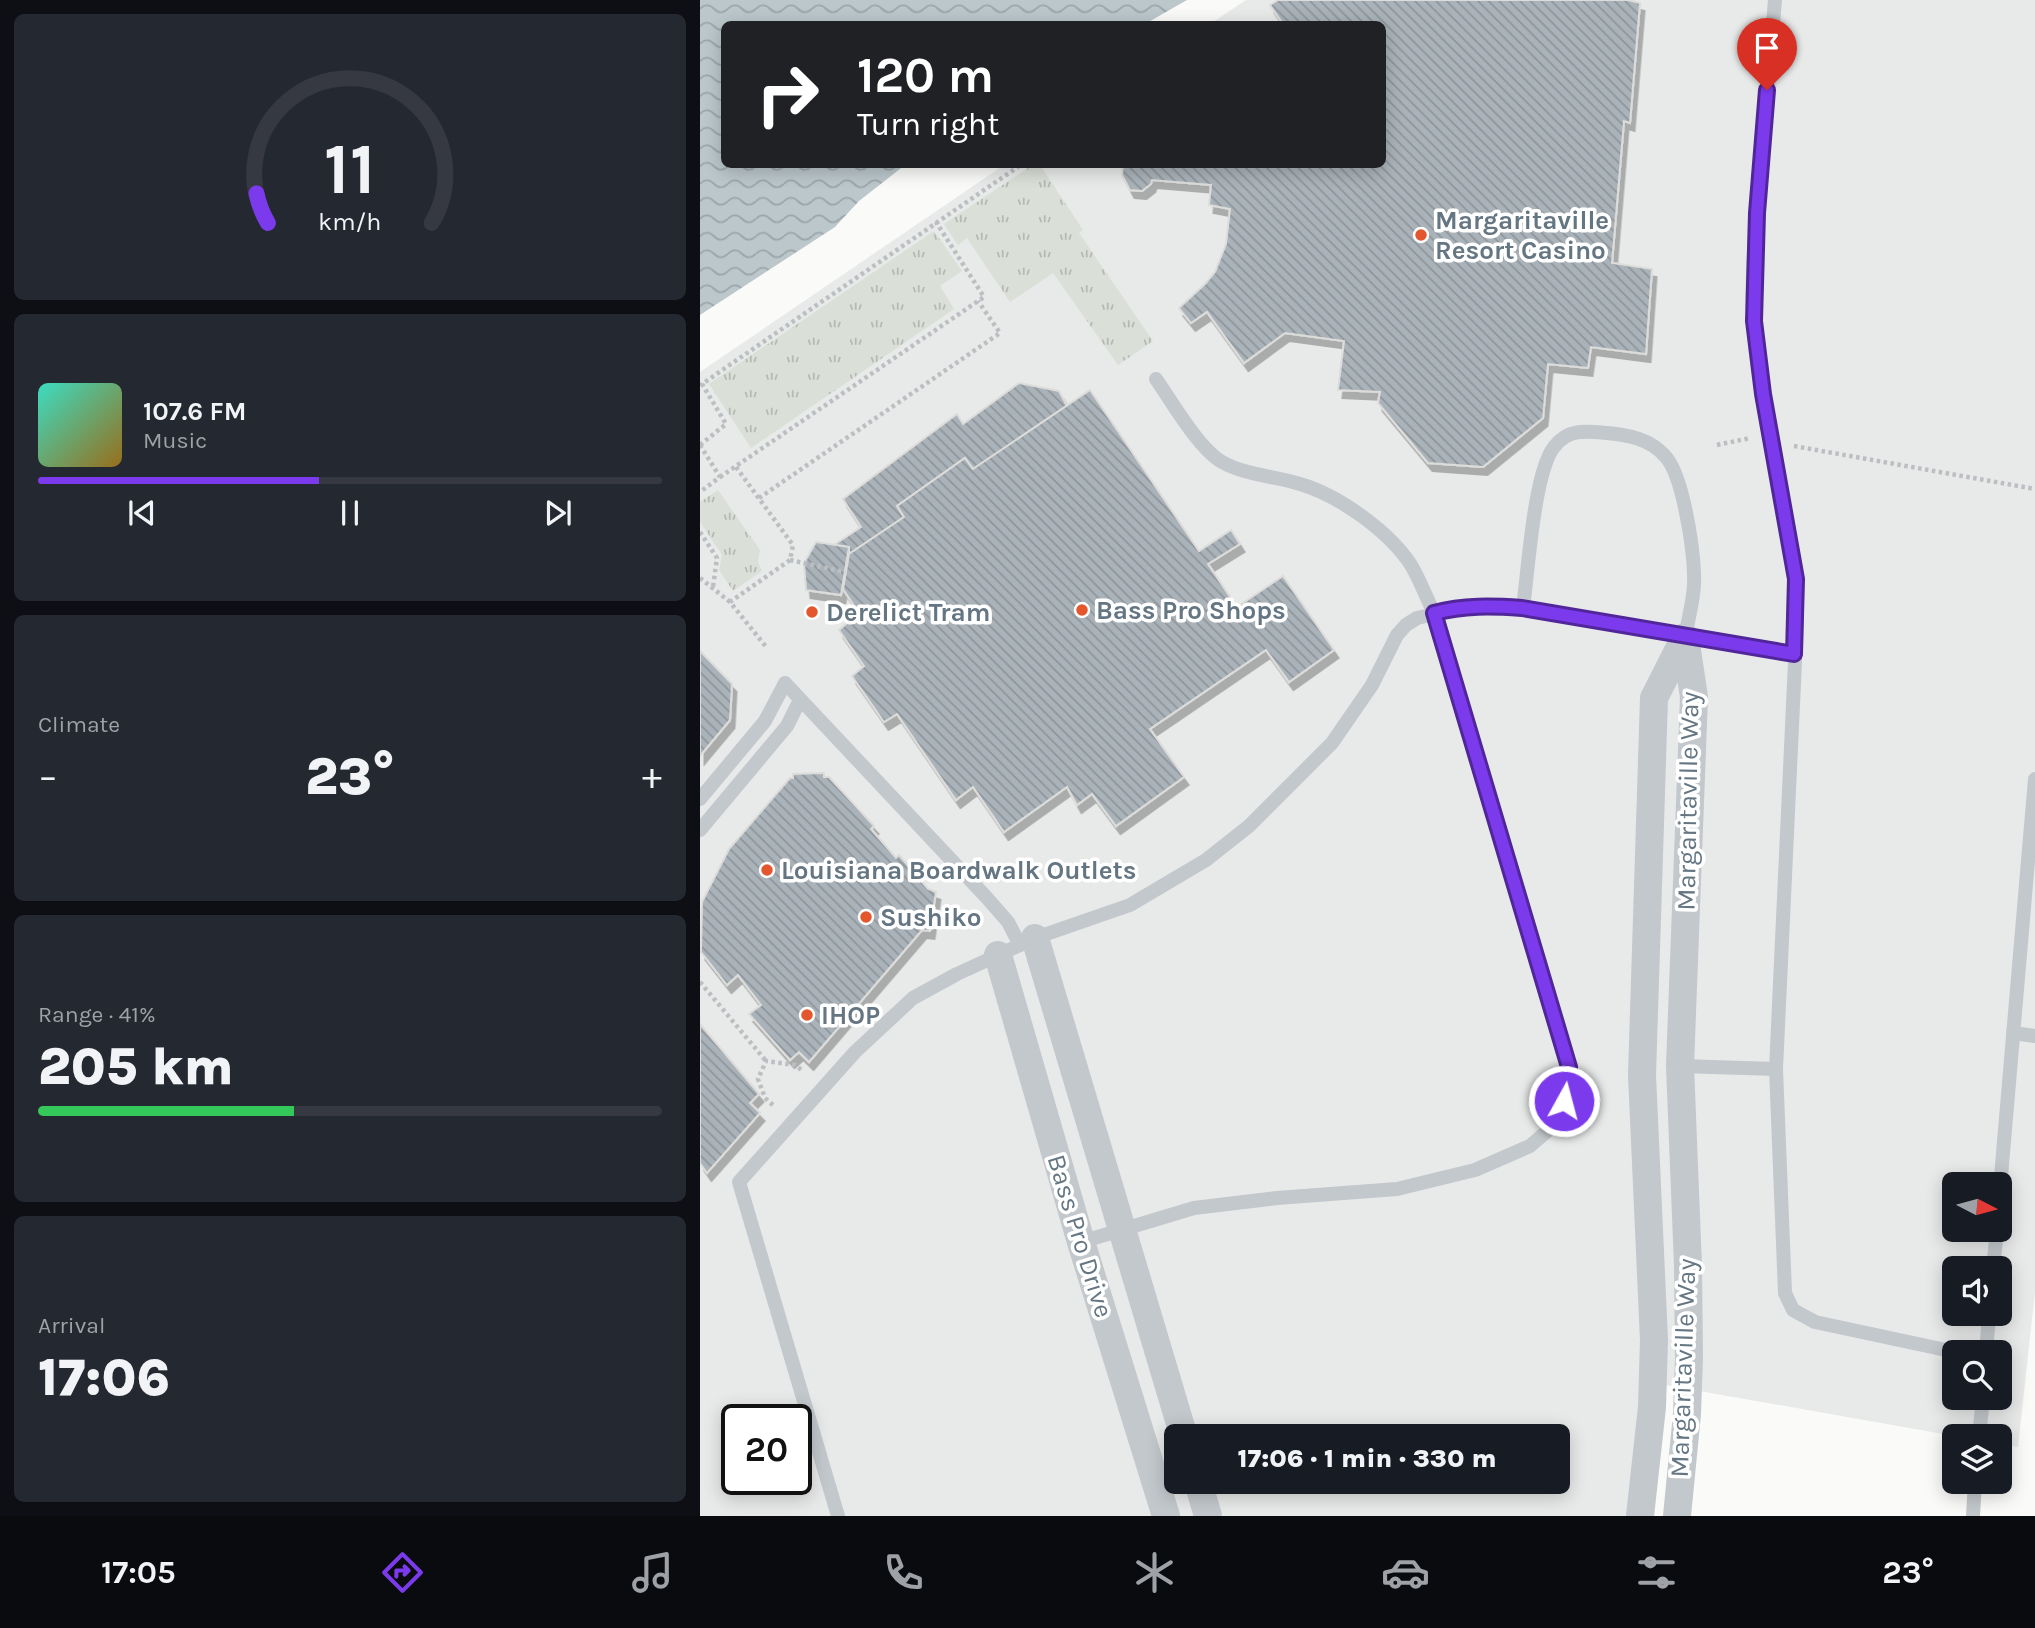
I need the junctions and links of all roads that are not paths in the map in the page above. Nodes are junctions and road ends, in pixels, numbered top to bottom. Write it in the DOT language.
graph roads {
  1 [pos="1775,0"];
  2 [pos="1156,379"];
  3 [pos="1522,608"];
  4 [pos="1434,613"];
  5 [pos="1685,637"];
  6 [pos="1794,654"];
  7 [pos="797,697"];
  8 [pos="2035,779"];
  9 [pos="2035,788"];
  10 [pos="700,799"];
  11 [pos="700,830"];
  12 [pos="1018,946"];
  13 [pos="2013,1033"];
  14 [pos="2035,1036"];
  15 [pos="1680,1066"];
  16 [pos="1776,1069"];
  17 [pos="2001,1172"];
  18 [pos="1121,1230"];
  19 [pos="1081,1241"];
  20 [pos="1942,1349"];
  21 [pos="1180,1424"];
  22 [pos="1202,1494"];
  23 [pos="1974,1494"];
  24 [pos="838,1516"];
  25 [pos="1166,1516"];
  26 [pos="1208,1516"];
  27 [pos="1640,1516"];
  28 [pos="1677,1516"];
  29 [pos="1973,1516"];
  1 -- 6 [label="lane"];
  2 -- 4 [label="lane"];
  3 -- 4 [label="lane"];
  3 -- 5 [label="lane"];
  3 -- 5 [label="lane"];
  4 -- 12 [label="lane"];
  4 -- 18 [label="lane"];
  5 -- 6 [label="lane"];
  5 -- 15 [label="street, Margaritaville Way"];
  5 -- 27 [label="street, Margaritaville Way"];
  6 -- 16 [label="lane"];
  7 -- 10 [label="lane"];
  7 -- 11 [label="lane"];
  7 -- 12 [label="lane"];
  8 -- 9 [label="lane"];
  9 -- 13 [label="lane"];
  12 -- 18 [label="street, Bass Pro Drive"];
  12 -- 19 [label="street, Bass Pro Drive"];
  12 -- 24 [label="lane"];
  13 -- 14 [label="lane"];
  13 -- 17 [label="lane"];
  15 -- 16 [label="lane"];
  15 -- 28 [label="street, Margaritaville Way"];
  16 -- 20 [label="lane"];
  18 -- 19 [label="lane"];
  18 -- 21 [label="street, Bass Pro Drive"];
  19 -- 25 [label="street, Bass Pro Drive"];
  22 -- 26 [label="street"];
  23 -- 29 [label="lane"];
}
